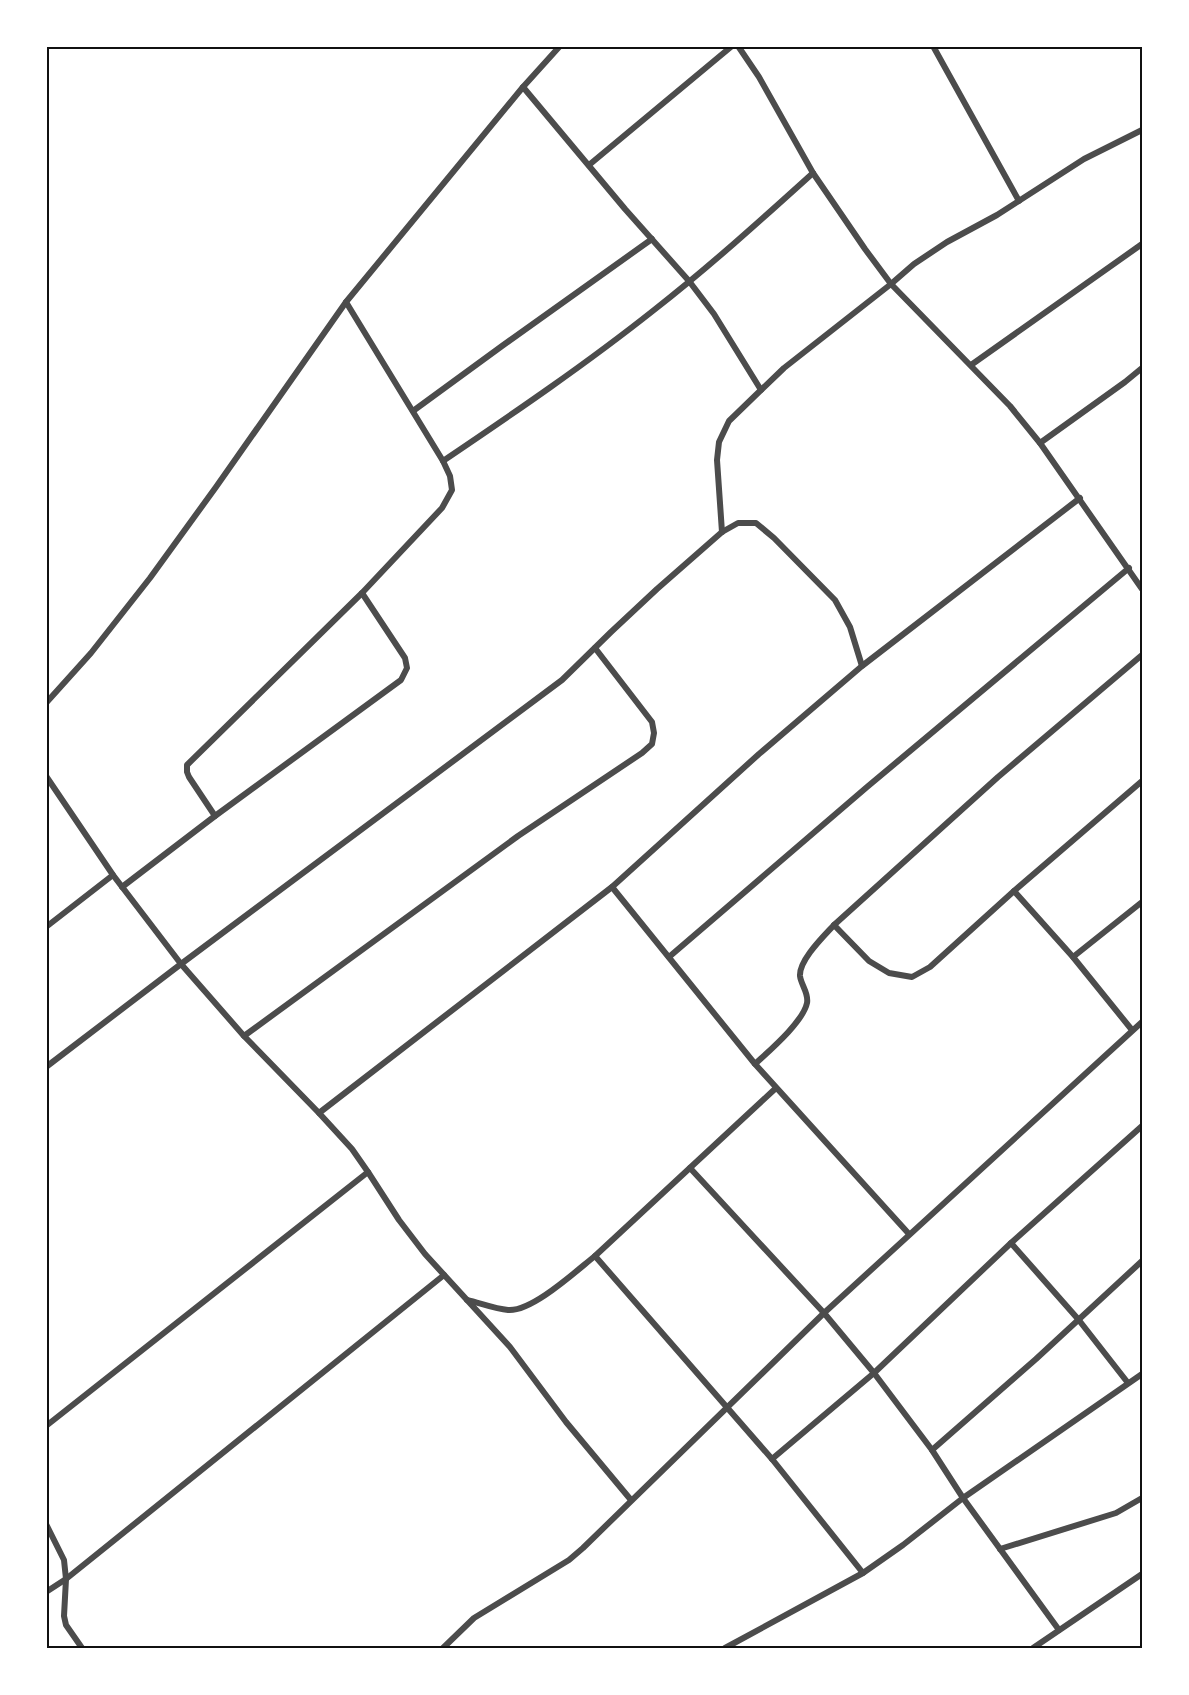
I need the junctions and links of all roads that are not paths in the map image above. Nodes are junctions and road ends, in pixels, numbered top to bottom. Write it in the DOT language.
graph roads {
  1 [pos="560,46"];
  2 [pos="732,46"];
  3 [pos="738,46"];
  4 [pos="933,46"];
  5 [pos="523,87"];
  6 [pos="1143,130"];
  7 [pos="589,165"];
  8 [pos="813,173"];
  9 [pos="1019,201"];
  10 [pos="652,239"];
  11 [pos="1143,244"];
  12 [pos="689,281"];
  13 [pos="891,284"];
  14 [pos="346,302"];
  15 [pos="971,365"];
  16 [pos="1143,368"];
  17 [pos="761,390"];
  18 [pos="413,411"];
  19 [pos="1040,443"];
  20 [pos="443,461"];
  21 [pos="1080,498"];
  22 [pos="722,532"];
  23 [pos="1129,568"];
  24 [pos="1143,588"];
  25 [pos="362,593"];
  26 [pos="595,648"];
  27 [pos="1143,655"];
  28 [pos="862,666"];
  29 [pos="46,703"];
  30 [pos="46,776"];
  31 [pos="1143,781"];
  32 [pos="215,816"];
  33 [pos="113,875"];
  34 [pos="122,887"];
  35 [pos="612,887"];
  36 [pos="1014,891"];
  37 [pos="1143,902"];
  38 [pos="834,925"];
  39 [pos="46,927"];
  40 [pos="669,957"];
  41 [pos="1073,957"];
  42 [pos="181,964"];
  43 [pos="1143,1022"];
  44 [pos="1132,1030"];
  45 [pos="244,1036"];
  46 [pos="755,1064"];
  47 [pos="46,1067"];
  48 [pos="776,1088"];
  49 [pos="319,1113"];
  50 [pos="1143,1126"];
  51 [pos="690,1168"];
  52 [pos="368,1172"];
  53 [pos="909,1234"];
  54 [pos="1011,1243"];
  55 [pos="595,1256"];
  56 [pos="1143,1261"];
  57 [pos="444,1275"];
  58 [pos="466,1299"];
  59 [pos="824,1313"];
  60 [pos="1078,1319"];
  61 [pos="874,1373"];
  62 [pos="1143,1374"];
  63 [pos="1128,1383"];
  64 [pos="725,1407"];
  65 [pos="46,1426"];
  66 [pos="932,1450"];
  67 [pos="772,1459"];
  68 [pos="963,1498"];
  69 [pos="1143,1498"];
  70 [pos="631,1500"];
  71 [pos="46,1524"];
  72 [pos="1000,1549"];
  73 [pos="863,1573"];
  74 [pos="1143,1574"];
  75 [pos="66,1580"];
  76 [pos="46,1592"];
  77 [pos="1059,1630"];
  78 [pos="82,1648"];
  79 [pos="443,1648"];
  80 [pos="725,1648"];
  81 [pos="1033,1648"];
  1 -- 5 [label="street"];
  2 -- 7 [label="street"];
  3 -- 8 [label="street"];
  4 -- 9 [label="street"];
  5 -- 7 [label="street"];
  5 -- 14 [label="street"];
  6 -- 9 [label="street"];
  7 -- 10 [label="street"];
  8 -- 12 [label="street"];
  8 -- 13 [label="street"];
  9 -- 13 [label="street"];
  10 -- 12 [label="street"];
  10 -- 18 [label="street"];
  11 -- 15 [label="street"];
  12 -- 17 [label="street"];
  12 -- 20 [label="street"];
  13 -- 15 [label="street"];
  13 -- 17 [label="street"];
  14 -- 18 [label="street"];
  14 -- 29 [label="street"];
  15 -- 19 [label="street"];
  16 -- 19 [label="street"];
  17 -- 22 [label="street"];
  18 -- 20 [label="street"];
  19 -- 21 [label="street"];
  20 -- 25 [label="street"];
  21 -- 23 [label="street"];
  21 -- 28 [label="street"];
  22 -- 26 [label="street"];
  22 -- 28 [label="street"];
  23 -- 24 [label="street"];
  23 -- 40 [label="street"];
  25 -- 32 [label="street"];
  25 -- 32 [label="street"];
  26 -- 42 [label="street"];
  26 -- 45 [label="street"];
  27 -- 38 [label="street"];
  28 -- 35 [label="street"];
  30 -- 33 [label="street"];
  31 -- 36 [label="street"];
  32 -- 34 [label="street"];
  33 -- 34 [label="street"];
  33 -- 39 [label="street"];
  34 -- 42 [label="street"];
  35 -- 40 [label="street"];
  35 -- 49 [label="street"];
  36 -- 38 [label="street"];
  36 -- 41 [label="street"];
  37 -- 41 [label="street"];
  38 -- 46 [label="street"];
  40 -- 46 [label="street"];
  41 -- 44 [label="street"];
  42 -- 45 [label="street"];
  42 -- 47 [label="street"];
  43 -- 44 [label="street"];
  44 -- 53 [label="street"];
  45 -- 49 [label="street"];
  46 -- 48 [label="street"];
  48 -- 51 [label="street"];
  48 -- 53 [label="street"];
  49 -- 52 [label="street"];
  50 -- 54 [label="street"];
  51 -- 55 [label="street"];
  51 -- 59 [label="street"];
  52 -- 57 [label="street"];
  52 -- 65 [label="street"];
  53 -- 59 [label="street"];
  54 -- 60 [label="street"];
  54 -- 61 [label="street"];
  55 -- 58 [label="street"];
  55 -- 64 [label="street"];
  56 -- 60 [label="street"];
  57 -- 58 [label="street"];
  57 -- 75 [label="street"];
  58 -- 70 [label="street"];
  59 -- 61 [label="street"];
  59 -- 64 [label="street"];
  60 -- 63 [label="street"];
  60 -- 66 [label="street"];
  61 -- 66 [label="street"];
  61 -- 67 [label="street"];
  62 -- 63 [label="street"];
  63 -- 68 [label="street"];
  64 -- 67 [label="street"];
  64 -- 70 [label="street"];
  66 -- 68 [label="street"];
  67 -- 73 [label="street"];
  68 -- 72 [label="street"];
  68 -- 73 [label="street"];
  69 -- 72 [label="street"];
  70 -- 79 [label="street"];
  71 -- 75 [label="street"];
  72 -- 77 [label="street"];
  73 -- 80 [label="street"];
  74 -- 77 [label="street"];
  75 -- 76 [label="street"];
  75 -- 78 [label="street"];
  77 -- 81 [label="street"];
}
